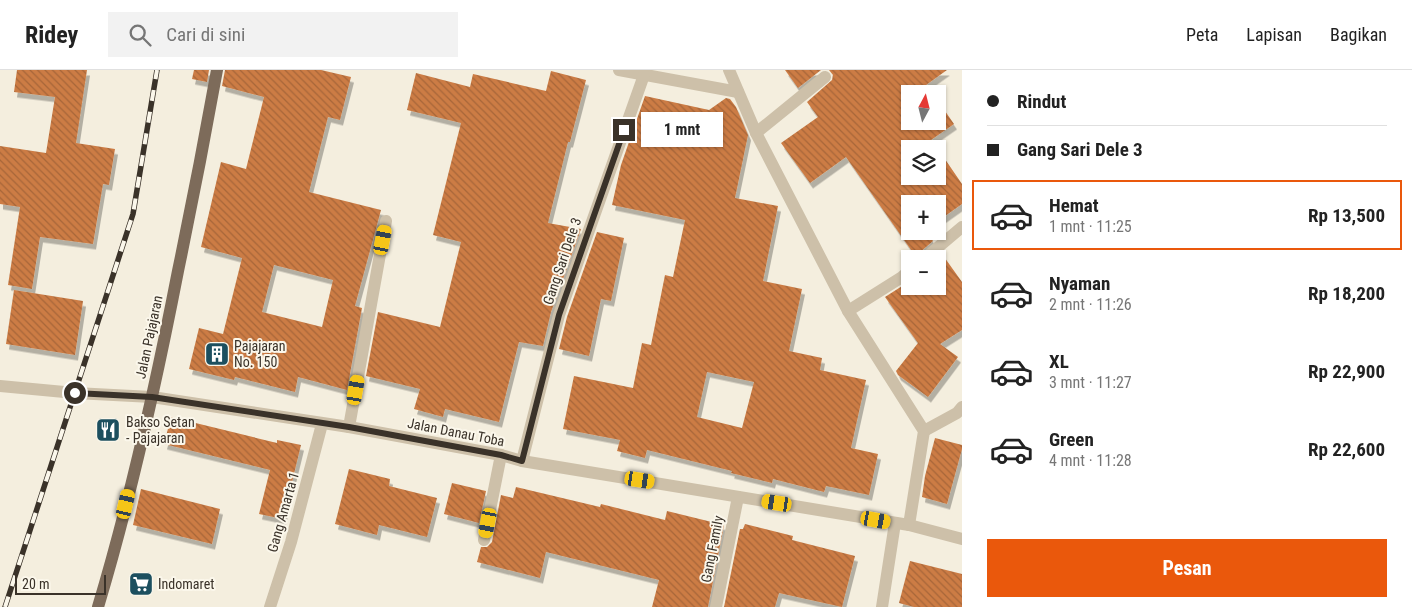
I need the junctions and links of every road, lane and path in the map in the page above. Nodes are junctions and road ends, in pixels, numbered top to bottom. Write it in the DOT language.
graph roads {
  1 [pos="217,70"];
  2 [pos="620,70"];
  3 [pos="728,70"];
  4 [pos="644,75"];
  5 [pos="825,77"];
  6 [pos="738,92"];
  7 [pos="756,133"];
  8 [pos="386,221"];
  9 [pos="962,227"];
  10 [pos="935,250"];
  11 [pos="901,278"];
  12 [pos="848,311"];
  13 [pos="0,386"];
  14 [pos="152,397"];
  15 [pos="962,407"];
  16 [pos="322,424"];
  17 [pos="349,427"];
  18 [pos="924,434"];
  19 [pos="501,455"];
  20 [pos="522,461"];
  21 [pos="738,496"];
  22 [pos="895,523"];
  23 [pos="909,525"];
  24 [pos="962,538"];
  25 [pos="484,540"];
  26 [pos="98,607"];
  27 [pos="270,607"];
  28 [pos="716,607"];
  29 [pos="882,607"];
  1 -- 14 [label="main road, Jalan Pajajaran"];
  2 -- 4 [label="street"];
  3 -- 6 [label="street"];
  4 -- 6 [label="street"];
  4 -- 20 [label="street, Gang Sari Dele 3"];
  5 -- 7 [label="street"];
  6 -- 7 [label="street"];
  7 -- 12 [label="street"];
  8 -- 17 [label="street"];
  9 -- 10 [label="street"];
  11 -- 12 [label="street"];
  12 -- 18 [label="street"];
  13 -- 14 [label="street, Jalan Danau Toba"];
  14 -- 16 [label="street, Jalan Danau Toba"];
  14 -- 26 [label="main road, Jalan Pajajaran"];
  15 -- 18 [label="street"];
  16 -- 17 [label="street, Jalan Danau Toba"];
  16 -- 27 [label="street, Gang Amarta 1"];
  17 -- 19 [label="street, Jalan Danau Toba"];
  18 -- 23 [label="street"];
  19 -- 20 [label="street, Jalan Danau Toba"];
  19 -- 25 [label="street"];
  20 -- 21 [label="street, Jalan Danau Toba"];
  21 -- 22 [label="street, Jalan Danau Toba"];
  21 -- 28 [label="street, Gang Family"];
  22 -- 23 [label="street, Jalan Danau Toba"];
  22 -- 29 [label="street"];
  23 -- 24 [label="street, Jalan Danau Toba"];
}
